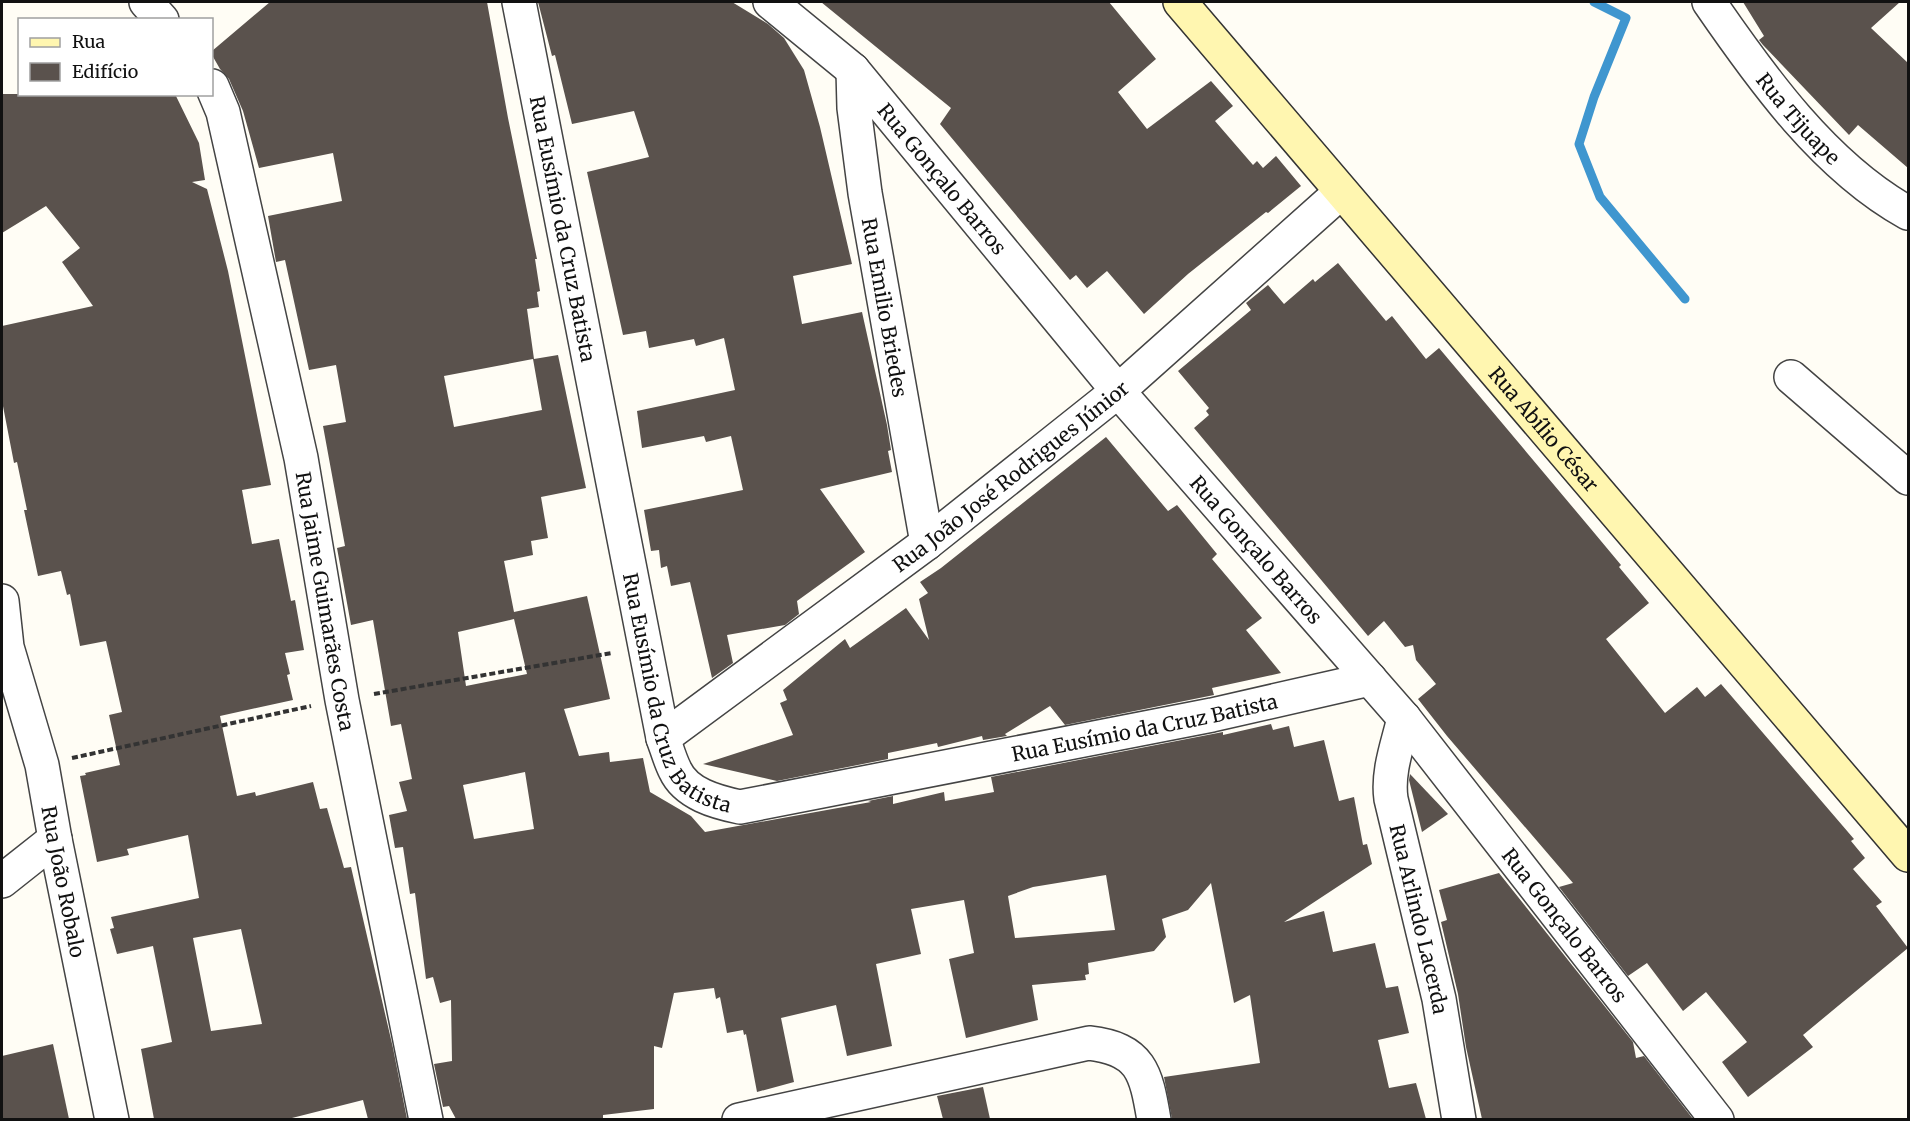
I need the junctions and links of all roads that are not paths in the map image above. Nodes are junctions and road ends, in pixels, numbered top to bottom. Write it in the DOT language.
graph roads {
  1 [pos="146,2"];
  2 [pos="519,2"];
  3 [pos="770,2"];
  4 [pos="1180,2"];
  5 [pos="1709,2"];
  6 [pos="160,18"];
  7 [pos="853,70"];
  8 [pos="213,88"];
  9 [pos="1341,192"];
  10 [pos="1908,213"];
  11 [pos="1791,378"];
  12 [pos="1118,391"];
  13 [pos="1908,478"];
  14 [pos="927,543"];
  15 [pos="2,601"];
  16 [pos="4,643"];
  17 [pos="1370,679"];
  18 [pos="1404,718"];
  19 [pos="663,738"];
  20 [pos="55,839"];
  21 [pos="1908,855"];
  22 [pos="2,881"];
  23 [pos="112,1119"];
  24 [pos="426,1119"];
  25 [pos="739,1119"];
  26 [pos="1154,1119"];
  27 [pos="1459,1119"];
  28 [pos="1717,1119"];
  1 -- 6 [label="street"];
  2 -- 19 [label="street, Rua Eusímio da Cruz Batista"];
  3 -- 7 [label="street, Rua Gonçalo Barros"];
  4 -- 9 [label="main road, Rua Abílio César"];
  5 -- 10 [label="street, Rua Tijuape"];
  7 -- 12 [label="street, Rua Gonçalo Barros"];
  7 -- 14 [label="street, Rua Emilio Briedes"];
  8 -- 24 [label="street, Rua Jaime Guimarães Costa"];
  9 -- 12 [label="street, Rua João José Rodrigues Júnior"];
  9 -- 21 [label="main road, Rua Abílio César"];
  11 -- 13 [label="street"];
  12 -- 14 [label="street, Rua João José Rodrigues Júnior"];
  12 -- 17 [label="street, Rua Gonçalo Barros"];
  14 -- 19 [label="street, Rua João José Rodrigues Júnior"];
  15 -- 16 [label="street, Rua João Robalo"];
  16 -- 20 [label="street, Rua João Robalo"];
  17 -- 18 [label="street, Rua Gonçalo Barros"];
  17 -- 19 [label="street, Rua Eusímio da Cruz Batista"];
  18 -- 27 [label="street, Rua Arlindo Lacerda"];
  18 -- 28 [label="street, Rua Gonçalo Barros"];
  20 -- 22 [label="street"];
  20 -- 23 [label="street, Rua João Robalo"];
  25 -- 26 [label="street"];
}
